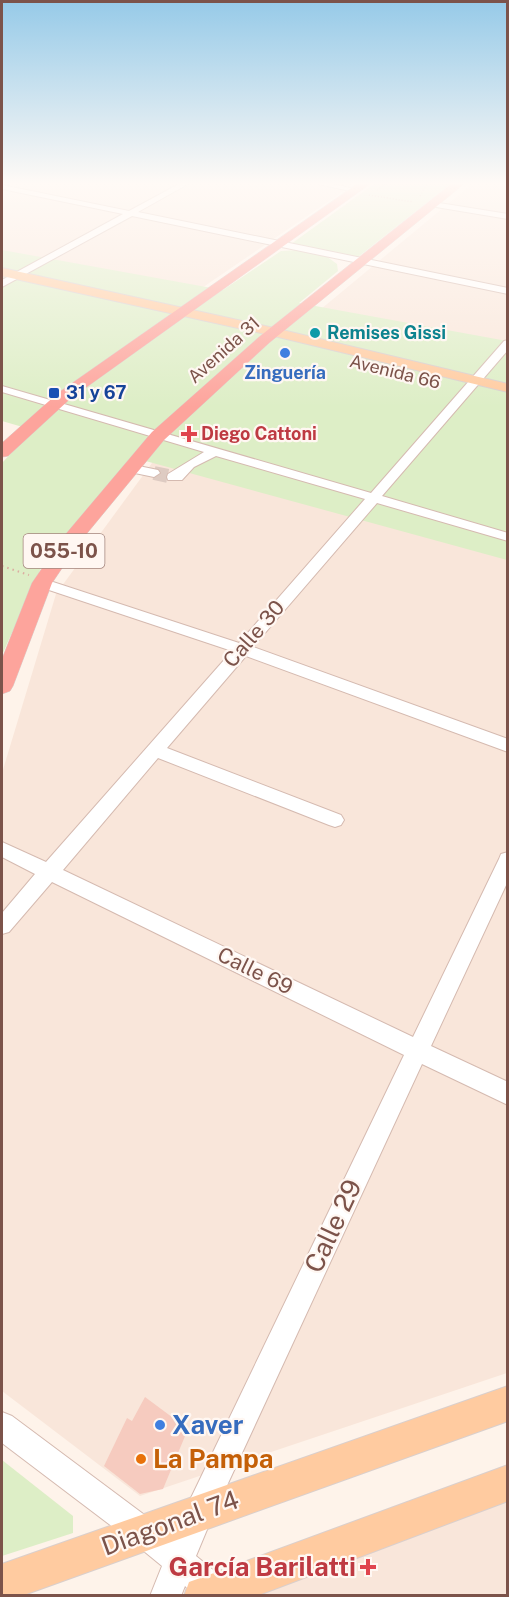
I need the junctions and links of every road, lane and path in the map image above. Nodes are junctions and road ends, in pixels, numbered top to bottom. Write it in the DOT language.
graph roads {
  1 [pos="47,259"];
  2 [pos="257,259"];
  3 [pos="350,259"];
  4 [pos="365,259"];
  5 [pos="362,261"];
  6 [pos="2,272"];
  7 [pos="16,275"];
  8 [pos="2,284"];
  9 [pos="507,291"];
  10 [pos="181,313"];
  11 [pos="269,336"];
  12 [pos="507,343"];
  13 [pos="471,385"];
  14 [pos="507,388"];
  15 [pos="2,389"];
  16 [pos="507,399"];
  17 [pos="53,404"];
  18 [pos="158,436"];
  19 [pos="215,451"];
  20 [pos="2,452"];
  21 [pos="129,468"];
  22 [pos="154,473"];
  23 [pos="173,477"];
  24 [pos="373,498"];
  25 [pos="507,537"];
  26 [pos="2,566"];
  27 [pos="43,581"];
  28 [pos="242,649"];
  29 [pos="2,686"];
  30 [pos="507,746"];
  31 [pos="154,750"];
  32 [pos="335,820"];
  33 [pos="2,849"];
  34 [pos="507,860"];
  35 [pos="50,871"];
  36 [pos="2,926"];
  37 [pos="416,1050"];
  38 [pos="507,1094"];
  39 [pos="507,1403"];
  40 [pos="2,1426"];
  41 [pos="507,1484"];
  42 [pos="199,1512"];
  43 [pos="145,1532"];
  44 [pos="180,1561"];
  45 [pos="2,1583"];
  46 [pos="212,1594"];
  47 [pos="165,1596"];
  1 -- 7 [label="street"];
  2 -- 10 [label="highway"];
  3 -- 5 [label="street"];
  4 -- 5 [label="highway, Avenida 31 / 055-10"];
  5 -- 9 [label="street"];
  5 -- 11 [label="highway, Avenida 31 / 055-10"];
  6 -- 7 [label="main road, Avenida 66"];
  7 -- 8 [label="street"];
  7 -- 10 [label="main road, Avenida 66"];
  10 -- 11 [label="main road, Avenida 66"];
  10 -- 17 [label="highway"];
  11 -- 13 [label="main road, Avenida 66"];
  11 -- 18 [label="highway, Avenida 31 / 055-10"];
  12 -- 13 [label="street, Calle 30"];
  13 -- 14 [label="main road, Avenida 66"];
  13 -- 16 [label="main road, Avenida 66"];
  13 -- 24 [label="street, Calle 30"];
  15 -- 17 [label="street"];
  17 -- 18 [label="street"];
  17 -- 20 [label="highway"];
  18 -- 19 [label="street"];
  18 -- 21 [label="highway, 055-10"];
  19 -- 23 [label="street"];
  19 -- 24 [label="street"];
  21 -- 22 [label="street"];
  21 -- 27 [label="highway, 055-10"];
  24 -- 25 [label="street"];
  24 -- 28 [label="street, Calle 30"];
  26 -- 27 [label="path"];
  27 -- 28 [label="street"];
  27 -- 29 [label="highway, 055-10"];
  28 -- 30 [label="street"];
  28 -- 31 [label="street, Calle 30"];
  31 -- 32 [label="street"];
  31 -- 35 [label="street, Calle 30"];
  33 -- 35 [label="street, Calle 69"];
  34 -- 37 [label="street, Calle 29"];
  35 -- 36 [label="street, Calle 30"];
  35 -- 37 [label="street, Calle 69"];
  37 -- 38 [label="street, Calle 69"];
  37 -- 42 [label="street, Calle 29"];
  39 -- 42 [label="main road, Diagonal 74"];
  40 -- 43 [label="street"];
  41 -- 46 [label="main road"];
  42 -- 43 [label="main road, Diagonal 74"];
  42 -- 44 [label="street, Calle 29"];
  43 -- 44 [label="street"];
  43 -- 45 [label="main road, Diagonal 74"];
  44 -- 46 [label="street"];
  44 -- 47 [label="street, Calle 29"];
}
